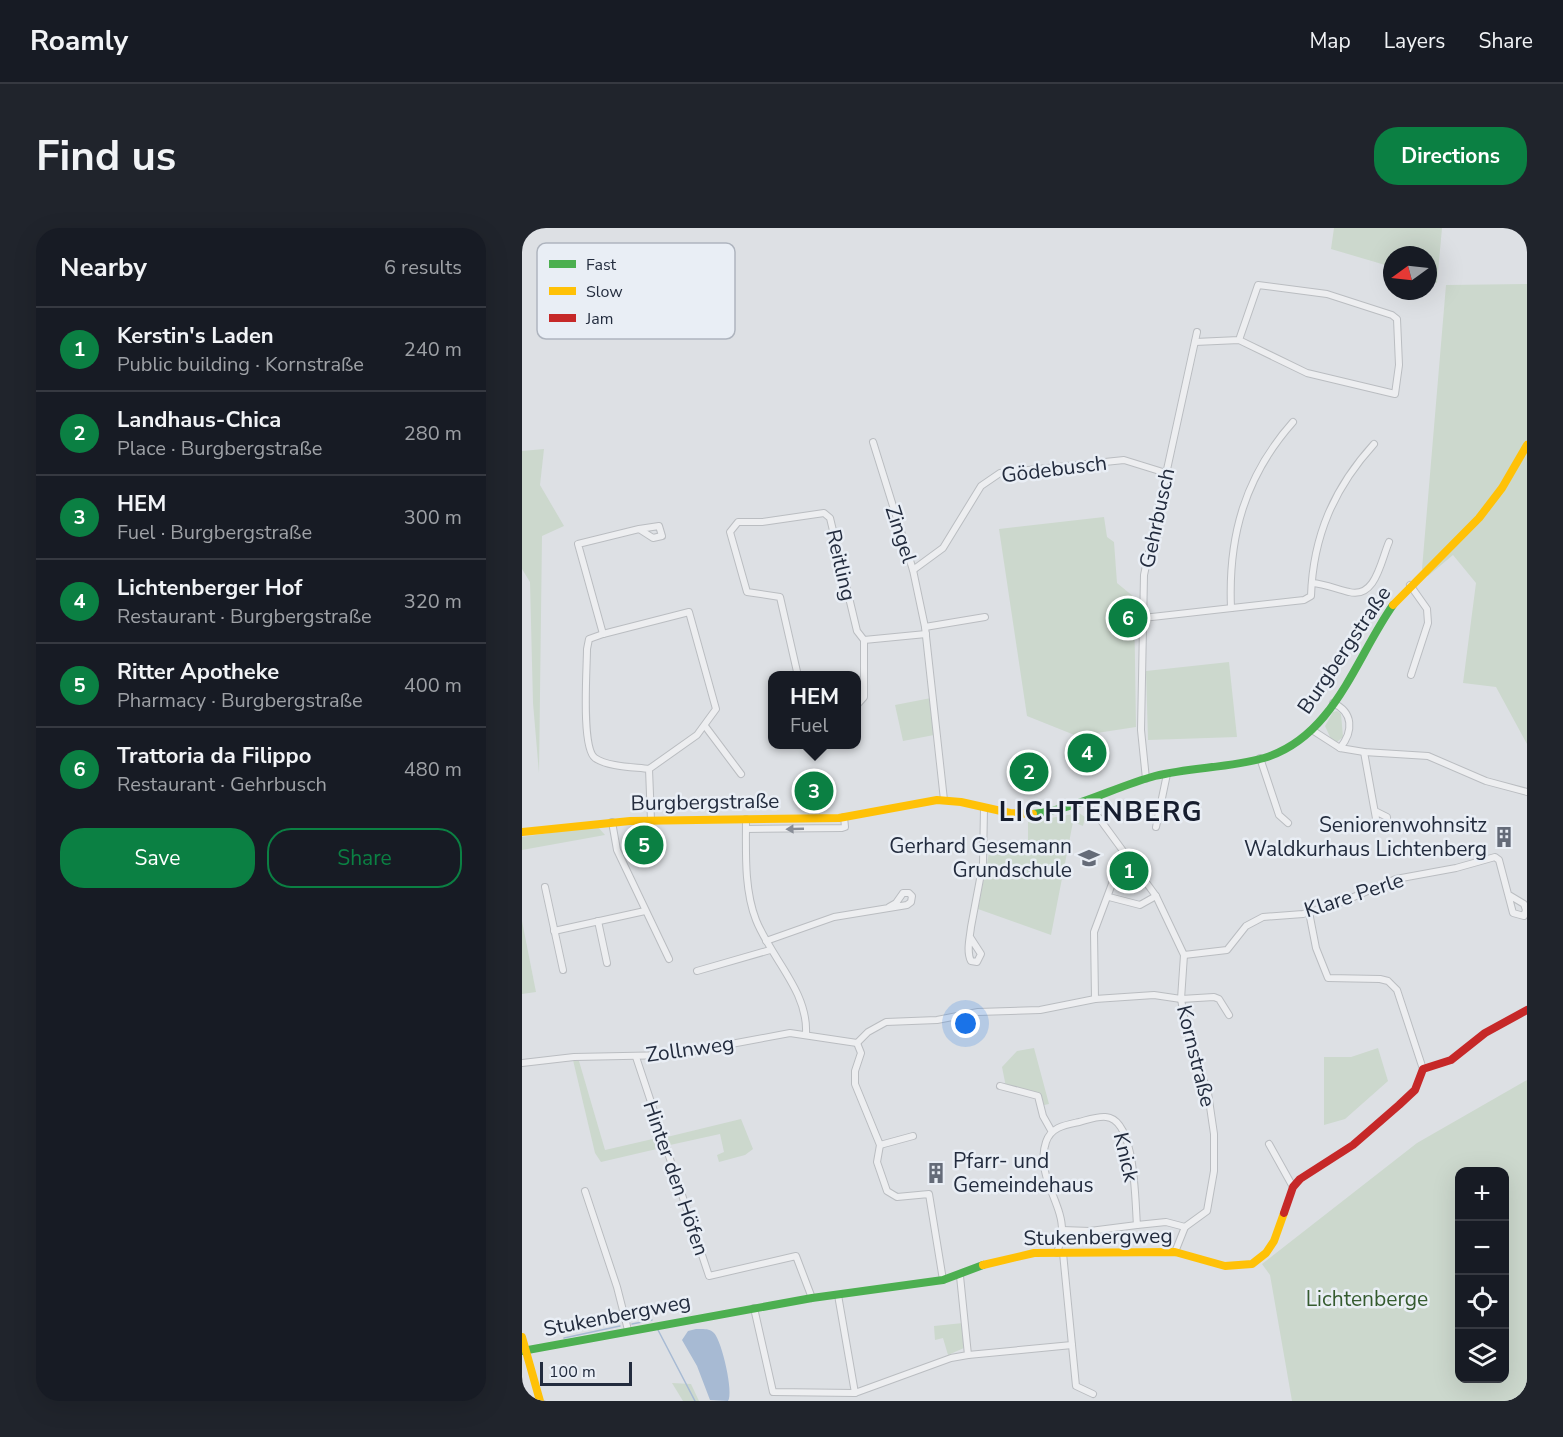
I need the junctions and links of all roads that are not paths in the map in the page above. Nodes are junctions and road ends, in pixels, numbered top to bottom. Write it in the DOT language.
graph roads {
  1 [pos="1197,332"];
  2 [pos="1239,340"];
  3 [pos="1195,342"];
  4 [pos="1293,422"];
  5 [pos="873,442"];
  6 [pos="1374,444"];
  7 [pos="1527,445"];
  8 [pos="1166,473"];
  9 [pos="639,529"];
  10 [pos="1389,542"];
  11 [pos="913,570"];
  12 [pos="1312,583"];
  13 [pos="1410,585"];
  14 [pos="1231,608"];
  15 [pos="985,617"];
  16 [pos="1143,618"];
  17 [pos="926,630"];
  18 [pos="603,634"];
  19 [pos="864,640"];
  20 [pos="797,671"];
  21 [pos="1412,675"];
  22 [pos="861,700"];
  23 [pos="1333,703"];
  24 [pos="705,726"];
  25 [pos="1312,730"];
  26 [pos="1340,748"];
  27 [pos="1364,752"];
  28 [pos="1260,758"];
  29 [pos="649,769"];
  30 [pos="741,774"];
  31 [pos="1167,774"];
  32 [pos="1146,779"];
  33 [pos="1527,792"];
  34 [pos="944,800"];
  35 [pos="1088,803"];
  36 [pos="984,808"];
  37 [pos="1375,812"];
  38 [pos="844,817"];
  39 [pos="746,819"];
  40 [pos="651,820"];
  41 [pos="612,822"];
  42 [pos="1288,823"];
  43 [pos="1156,827"];
  44 [pos="746,829"];
  45 [pos="522,832"];
  46 [pos="1127,855"];
  47 [pos="546,887"];
  48 [pos="1509,895"];
  49 [pos="1155,896"];
  50 [pos="1109,897"];
  51 [pos="890,907"];
  52 [pos="645,910"];
  53 [pos="1309,912"];
  54 [pos="598,921"];
  55 [pos="555,931"];
  56 [pos="970,937"];
  57 [pos="766,941"];
  58 [pos="770,950"];
  59 [pos="1184,955"];
  60 [pos="669,959"];
  61 [pos="607,963"];
  62 [pos="563,970"];
  63 [pos="697,971"];
  64 [pos="1095,999"];
  65 [pos="1181,999"];
  66 [pos="1527,1010"];
  67 [pos="1229,1015"];
  68 [pos="806,1033"];
  69 [pos="857,1042"];
  70 [pos="636,1057"];
  71 [pos="522,1063"];
  72 [pos="1423,1069"];
  73 [pos="1000,1086"];
  74 [pos="1052,1132"];
  75 [pos="913,1136"];
  76 [pos="1269,1144"];
  77 [pos="880,1145"];
  78 [pos="1293,1187"];
  79 [pos="585,1191"];
  80 [pos="1137,1225"];
  81 [pos="1185,1227"];
  82 [pos="1062,1230"];
  83 [pos="1175,1252"];
  84 [pos="1060,1253"];
  85 [pos="960,1276"];
  86 [pos="944,1280"];
  87 [pos="838,1295"];
  88 [pos="812,1298"];
  89 [pos="754,1308"];
  90 [pos="628,1330"];
  91 [pos="522,1336"];
  92 [pos="1072,1345"];
  93 [pos="524,1351"];
  94 [pos="968,1355"];
  95 [pos="855,1393"];
  96 [pos="1093,1394"];
  97 [pos="540,1401"];
  1 -- 3 [label="street, Gehrbusch"];
  2 -- 2 [label="street"];
  2 -- 3 [label="street"];
  3 -- 8 [label="street, Gehrbusch"];
  4 -- 14 [label="street"];
  5 -- 11 [label="street, Zingel"];
  6 -- 12 [label="street"];
  7 -- 13 [label="street, Burgbergstraße"];
  8 -- 11 [label="street, Gödebusch"];
  8 -- 16 [label="street, Gehrbusch"];
  9 -- 18 [label="street"];
  10 -- 12 [label="street"];
  11 -- 17 [label="street, Zingel"];
  12 -- 14 [label="street"];
  13 -- 21 [label="street"];
  13 -- 23 [label="street, Burgbergstraße"];
  14 -- 16 [label="street"];
  15 -- 17 [label="street"];
  16 -- 32 [label="street, Gehrbusch"];
  17 -- 19 [label="street"];
  17 -- 34 [label="street, Zingel"];
  18 -- 24 [label="street"];
  18 -- 29 [label="street"];
  19 -- 20 [label="street, Reitling"];
  19 -- 22 [label="street, Reitling"];
  23 -- 25 [label="street, Burgbergstraße"];
  23 -- 26 [label="street"];
  24 -- 29 [label="street"];
  24 -- 30 [label="street"];
  25 -- 26 [label="street"];
  25 -- 28 [label="street, Burgbergstraße"];
  26 -- 27 [label="street"];
  27 -- 33 [label="street"];
  27 -- 37 [label="street"];
  28 -- 31 [label="street, Burgbergstraße"];
  28 -- 42 [label="street"];
  29 -- 40 [label="street"];
  31 -- 32 [label="street, Burgbergstraße"];
  31 -- 43 [label="street"];
  32 -- 35 [label="street, Burgbergstraße"];
  34 -- 36 [label="street, Burgbergstraße"];
  34 -- 38 [label="street, Burgbergstraße"];
  35 -- 36 [label="street, Burgbergstraße"];
  35 -- 46 [label="street"];
  36 -- 56 [label="street"];
  38 -- 39 [label="street, Burgbergstraße"];
  38 -- 44 [label="street, one-way"];
  39 -- 40 [label="street, Burgbergstraße"];
  39 -- 44 [label="street"];
  40 -- 41 [label="street, Burgbergstraße"];
  41 -- 45 [label="street, Burgbergstraße"];
  41 -- 52 [label="street"];
  44 -- 57 [label="street"];
  46 -- 49 [label="street"];
  46 -- 50 [label="street"];
  47 -- 55 [label="street"];
  48 -- 53 [label="street, Klare Perle"];
  49 -- 50 [label="street"];
  49 -- 59 [label="street"];
  50 -- 64 [label="street"];
  51 -- 57 [label="street"];
  52 -- 54 [label="street"];
  52 -- 60 [label="street"];
  53 -- 59 [label="street, Klare Perle"];
  53 -- 72 [label="street"];
  54 -- 55 [label="street"];
  54 -- 61 [label="street"];
  55 -- 62 [label="street"];
  57 -- 58 [label="street"];
  58 -- 63 [label="street"];
  58 -- 68 [label="street"];
  59 -- 65 [label="street, Kornstraße"];
  64 -- 65 [label="street"];
  64 -- 69 [label="street"];
  65 -- 67 [label="street"];
  65 -- 81 [label="street, Kornstraße"];
  66 -- 72 [label="street"];
  68 -- 69 [label="street, Zollnweg"];
  68 -- 70 [label="street, Zollnweg"];
  69 -- 77 [label="street"];
  70 -- 71 [label="street, Zollnweg"];
  70 -- 88 [label="street, Hinter den Höfen"];
  72 -- 78 [label="street"];
  73 -- 74 [label="street"];
  74 -- 80 [label="street, Knick"];
  74 -- 82 [label="street"];
  75 -- 77 [label="street"];
  76 -- 78 [label="street"];
  77 -- 86 [label="street"];
  78 -- 83 [label="street, Stukenbergweg"];
  79 -- 90 [label="street"];
  80 -- 81 [label="street"];
  80 -- 82 [label="street"];
  81 -- 83 [label="street, Kornstraße"];
  82 -- 84 [label="street"];
  83 -- 84 [label="street, Stukenbergweg"];
  84 -- 85 [label="street, Stukenbergweg"];
  84 -- 92 [label="street"];
  85 -- 86 [label="street, Stukenbergweg"];
  85 -- 94 [label="street"];
  86 -- 87 [label="street, Stukenbergweg"];
  87 -- 88 [label="street, Stukenbergweg"];
  87 -- 95 [label="street"];
  88 -- 89 [label="street, Stukenbergweg"];
  89 -- 90 [label="street, Stukenbergweg"];
  89 -- 95 [label="street"];
  90 -- 93 [label="street, Stukenbergweg"];
  91 -- 93 [label="street"];
  92 -- 94 [label="street"];
  92 -- 96 [label="street"];
  93 -- 97 [label="street"];
  94 -- 95 [label="street"];
}
